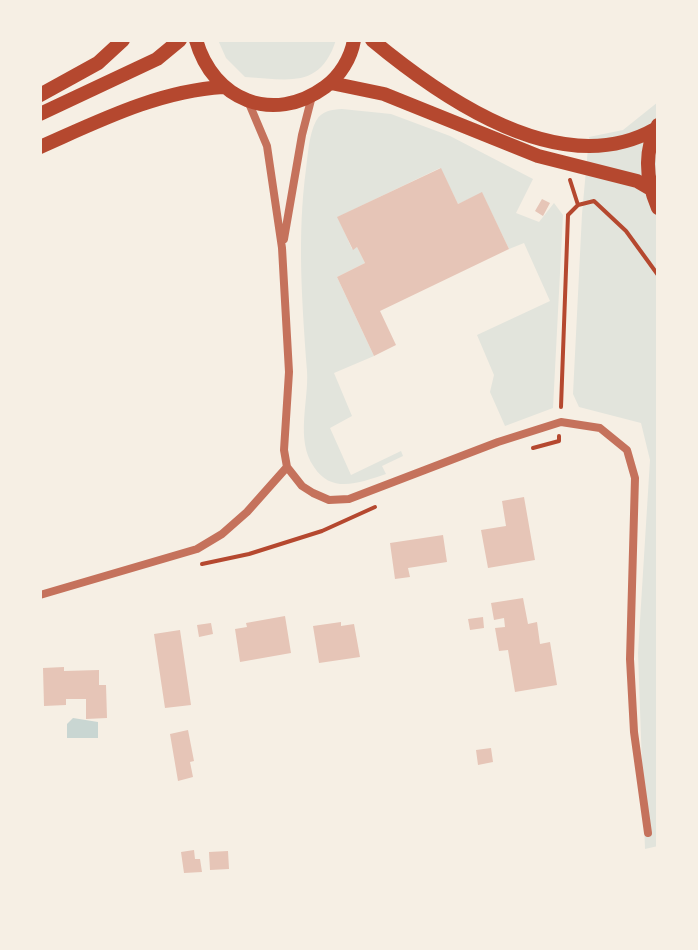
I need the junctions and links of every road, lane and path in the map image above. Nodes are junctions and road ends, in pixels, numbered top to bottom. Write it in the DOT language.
graph roads {
  1 [pos="123,40"];
  2 [pos="180,40"];
  3 [pos="196,40"];
  4 [pos="354,40"];
  5 [pos="372,40"];
  6 [pos="331,83"];
  7 [pos="223,87"];
  8 [pos="40,95"];
  9 [pos="312,96"];
  10 [pos="248,101"];
  11 [pos="40,114"];
  12 [pos="657,127"];
  13 [pos="40,147"];
  14 [pos="649,188"];
  15 [pos="658,208"];
  16 [pos="282,248"];
  17 [pos="658,275"];
  18 [pos="561,422"];
  19 [pos="287,467"];
  20 [pos="40,595"];
  21 [pos="648,833"];
  1 -- 8 [label="main road"];
  2 -- 11 [label="main road"];
  3 -- 7 [label="main road"];
  4 -- 6 [label="main road"];
  5 -- 12 [label="main road"];
  6 -- 9 [label="main road"];
  6 -- 14 [label="main road"];
  7 -- 10 [label="main road"];
  7 -- 13 [label="main road"];
  9 -- 10 [label="main road"];
  9 -- 16 [label="street"];
  10 -- 16 [label="street"];
  12 -- 14 [label="main road"];
  14 -- 15 [label="main road"];
  16 -- 19 [label="street"];
  17 -- 18 [label="path"];
  18 -- 19 [label="street"];
  18 -- 21 [label="street"];
  19 -- 20 [label="street"];
}
